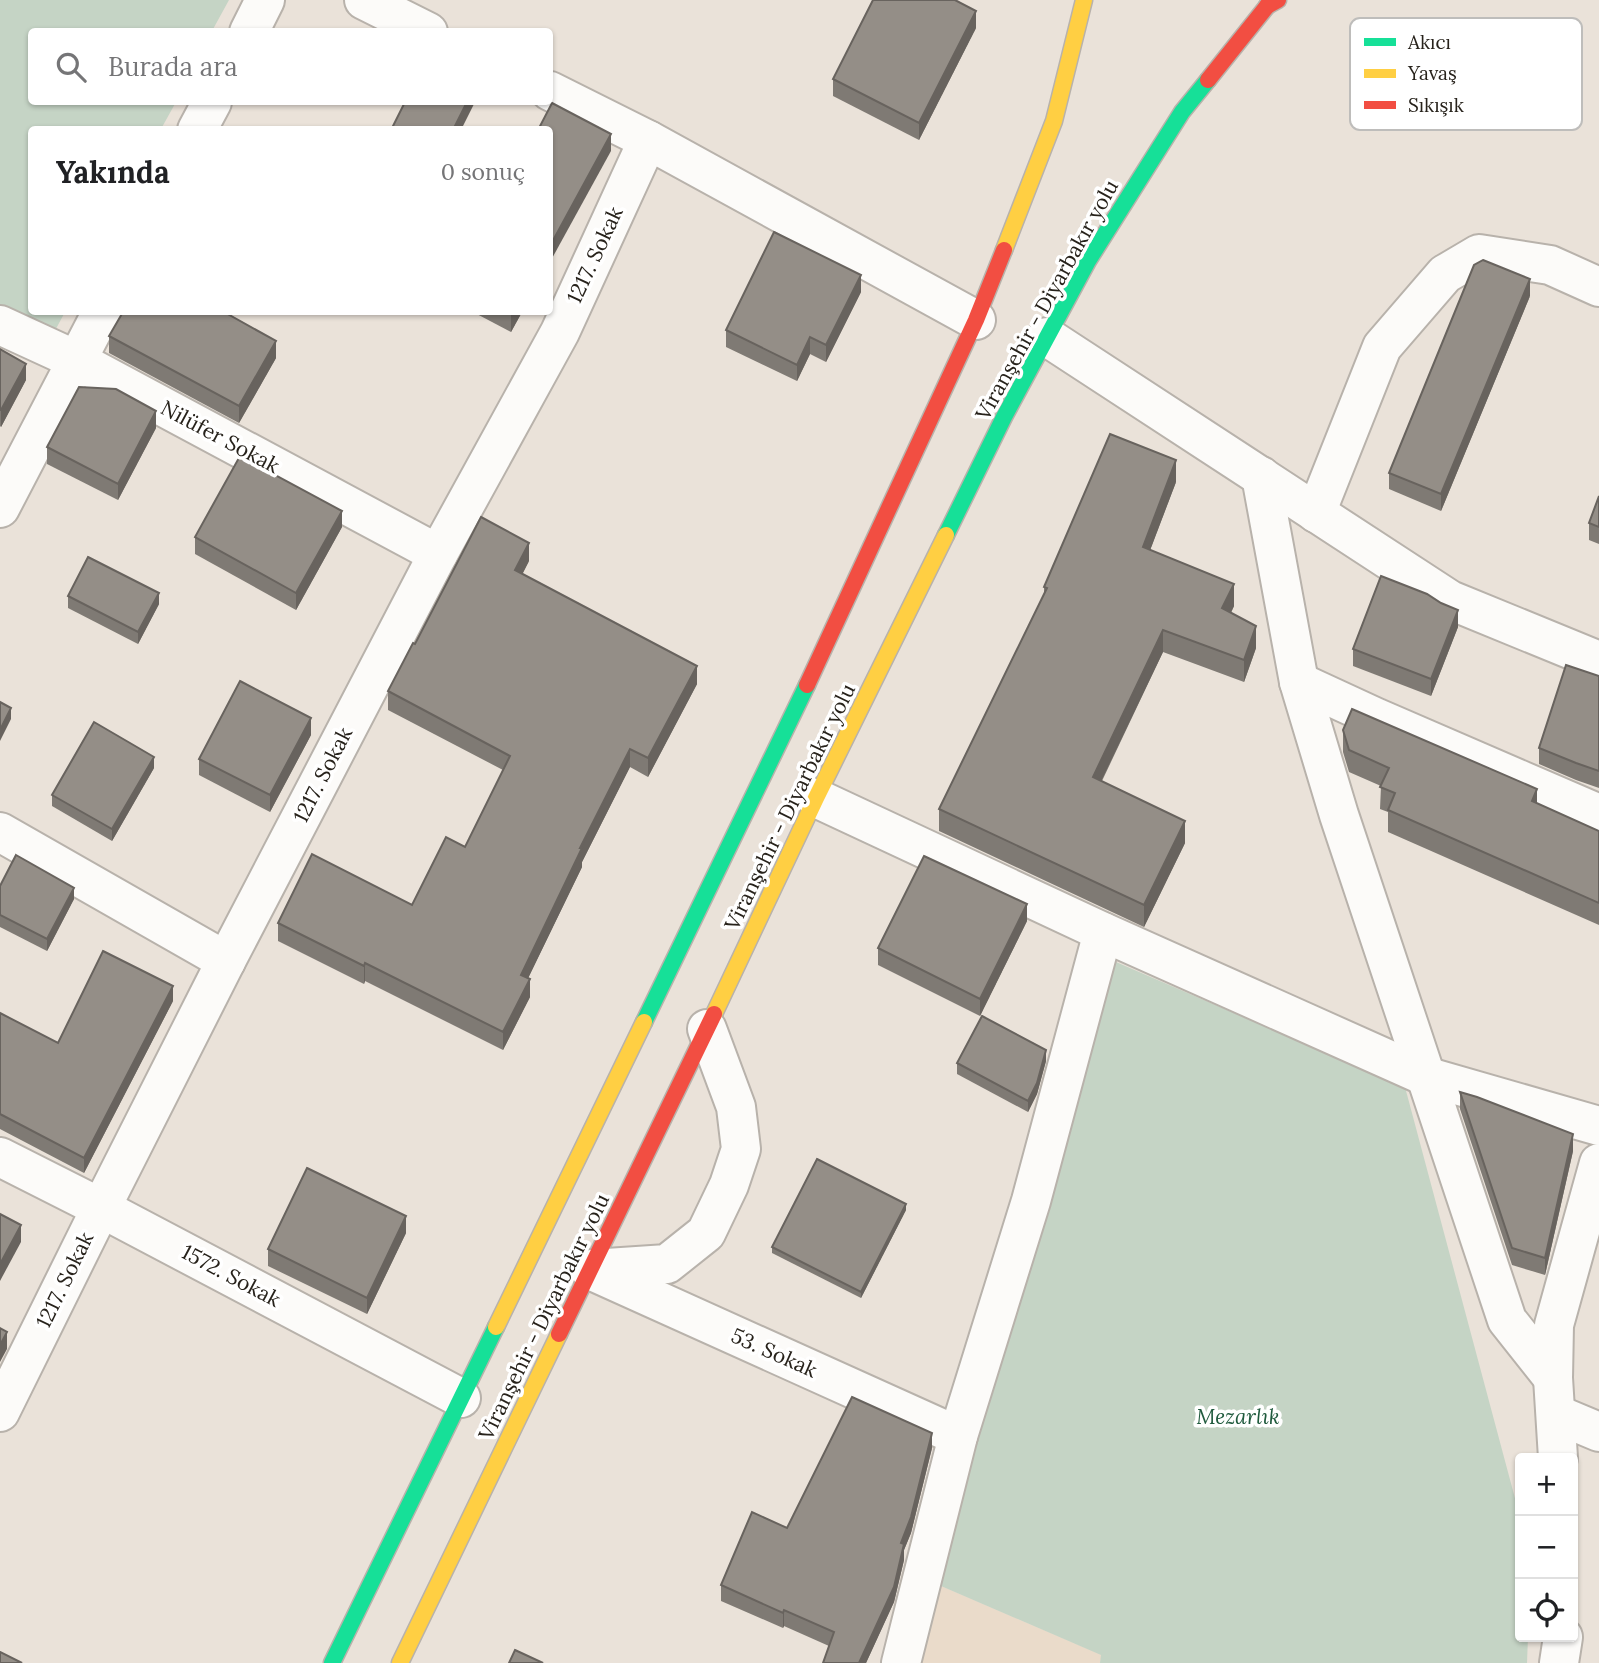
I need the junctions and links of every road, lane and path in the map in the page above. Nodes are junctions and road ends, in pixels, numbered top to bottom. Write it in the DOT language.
graph roads {
  1 [pos="265,0"];
  2 [pos="364,0"];
  3 [pos="1084,0"];
  4 [pos="1272,2"];
  5 [pos="251,28"];
  6 [pos="420,28"];
  7 [pos="553,93"];
  8 [pos="210,105"];
  9 [pos="199,126"];
  10 [pos="648,140"];
  11 [pos="1599,287"];
  12 [pos="100,315"];
  13 [pos="976,320"];
  14 [pos="0,325"];
  15 [pos="1047,337"];
  16 [pos="76,360"];
  17 [pos="1261,477"];
  18 [pos="0,508"];
  19 [pos="1316,513"];
  20 [pos="438,554"];
  21 [pos="1599,661"];
  22 [pos="1299,682"];
  23 [pos="816,798"];
  24 [pos="1599,814"];
  25 [pos="0,832"];
  26 [pos="1102,932"];
  27 [pos="226,961"];
  28 [pos="706,1029"];
  29 [pos="1425,1076"];
  30 [pos="1599,1126"];
  31 [pos="0,1157"];
  32 [pos="1599,1163"];
  33 [pos="101,1208"];
  34 [pos="590,1270"];
  35 [pos="1585,1270"];
  36 [pos="1555,1396"];
  37 [pos="461,1398"];
  38 [pos="0,1412"];
  39 [pos="1599,1432"];
  40 [pos="958,1436"];
  41 [pos="1558,1453"];
  42 [pos="1562,1642"];
  43 [pos="332,1663"];
  44 [pos="400,1663"];
  45 [pos="901,1663"];
  46 [pos="1559,1663"];
  1 -- 5 [label="street"];
  2 -- 6 [label="street"];
  3 -- 13 [label="main road, Viranşehir - Diyarbakır yolu"];
  4 -- 15 [label="main road, Viranşehir - Diyarbakır yolu"];
  7 -- 10 [label="street"];
  8 -- 9 [label="street"];
  10 -- 13 [label="street"];
  10 -- 20 [label="street, 1217. Sokak"];
  11 -- 19 [label="street"];
  12 -- 16 [label="street"];
  13 -- 37 [label="main road, Viranşehir - Diyarbakır yolu"];
  14 -- 16 [label="street, Nilüfer Sokak"];
  15 -- 17 [label="street"];
  15 -- 23 [label="main road, Viranşehir - Diyarbakır yolu"];
  16 -- 18 [label="street"];
  16 -- 20 [label="street, Nilüfer Sokak"];
  17 -- 19 [label="street"];
  17 -- 22 [label="street"];
  19 -- 21 [label="street"];
  20 -- 27 [label="street, 1217. Sokak"];
  22 -- 24 [label="street"];
  22 -- 29 [label="street"];
  23 -- 26 [label="street"];
  23 -- 28 [label="main road, Viranşehir - Diyarbakır yolu"];
  25 -- 27 [label="street"];
  26 -- 29 [label="street"];
  26 -- 40 [label="street"];
  27 -- 33 [label="street, 1217. Sokak"];
  28 -- 34 [label="main road, Viranşehir - Diyarbakır yolu"];
  28 -- 34 [label="street"];
  29 -- 30 [label="street"];
  29 -- 36 [label="street"];
  31 -- 33 [label="street, 1572. Sokak"];
  32 -- 35 [label="street"];
  33 -- 37 [label="street, 1572. Sokak"];
  33 -- 38 [label="street, 1217. Sokak"];
  34 -- 40 [label="street, 53. Sokak"];
  34 -- 44 [label="main road, Viranşehir - Diyarbakır yolu"];
  35 -- 36 [label="street"];
  36 -- 39 [label="street"];
  36 -- 41 [label="street"];
  37 -- 43 [label="main road, Viranşehir - Diyarbakır yolu"];
  40 -- 45 [label="street"];
  42 -- 46 [label="street"];
}
